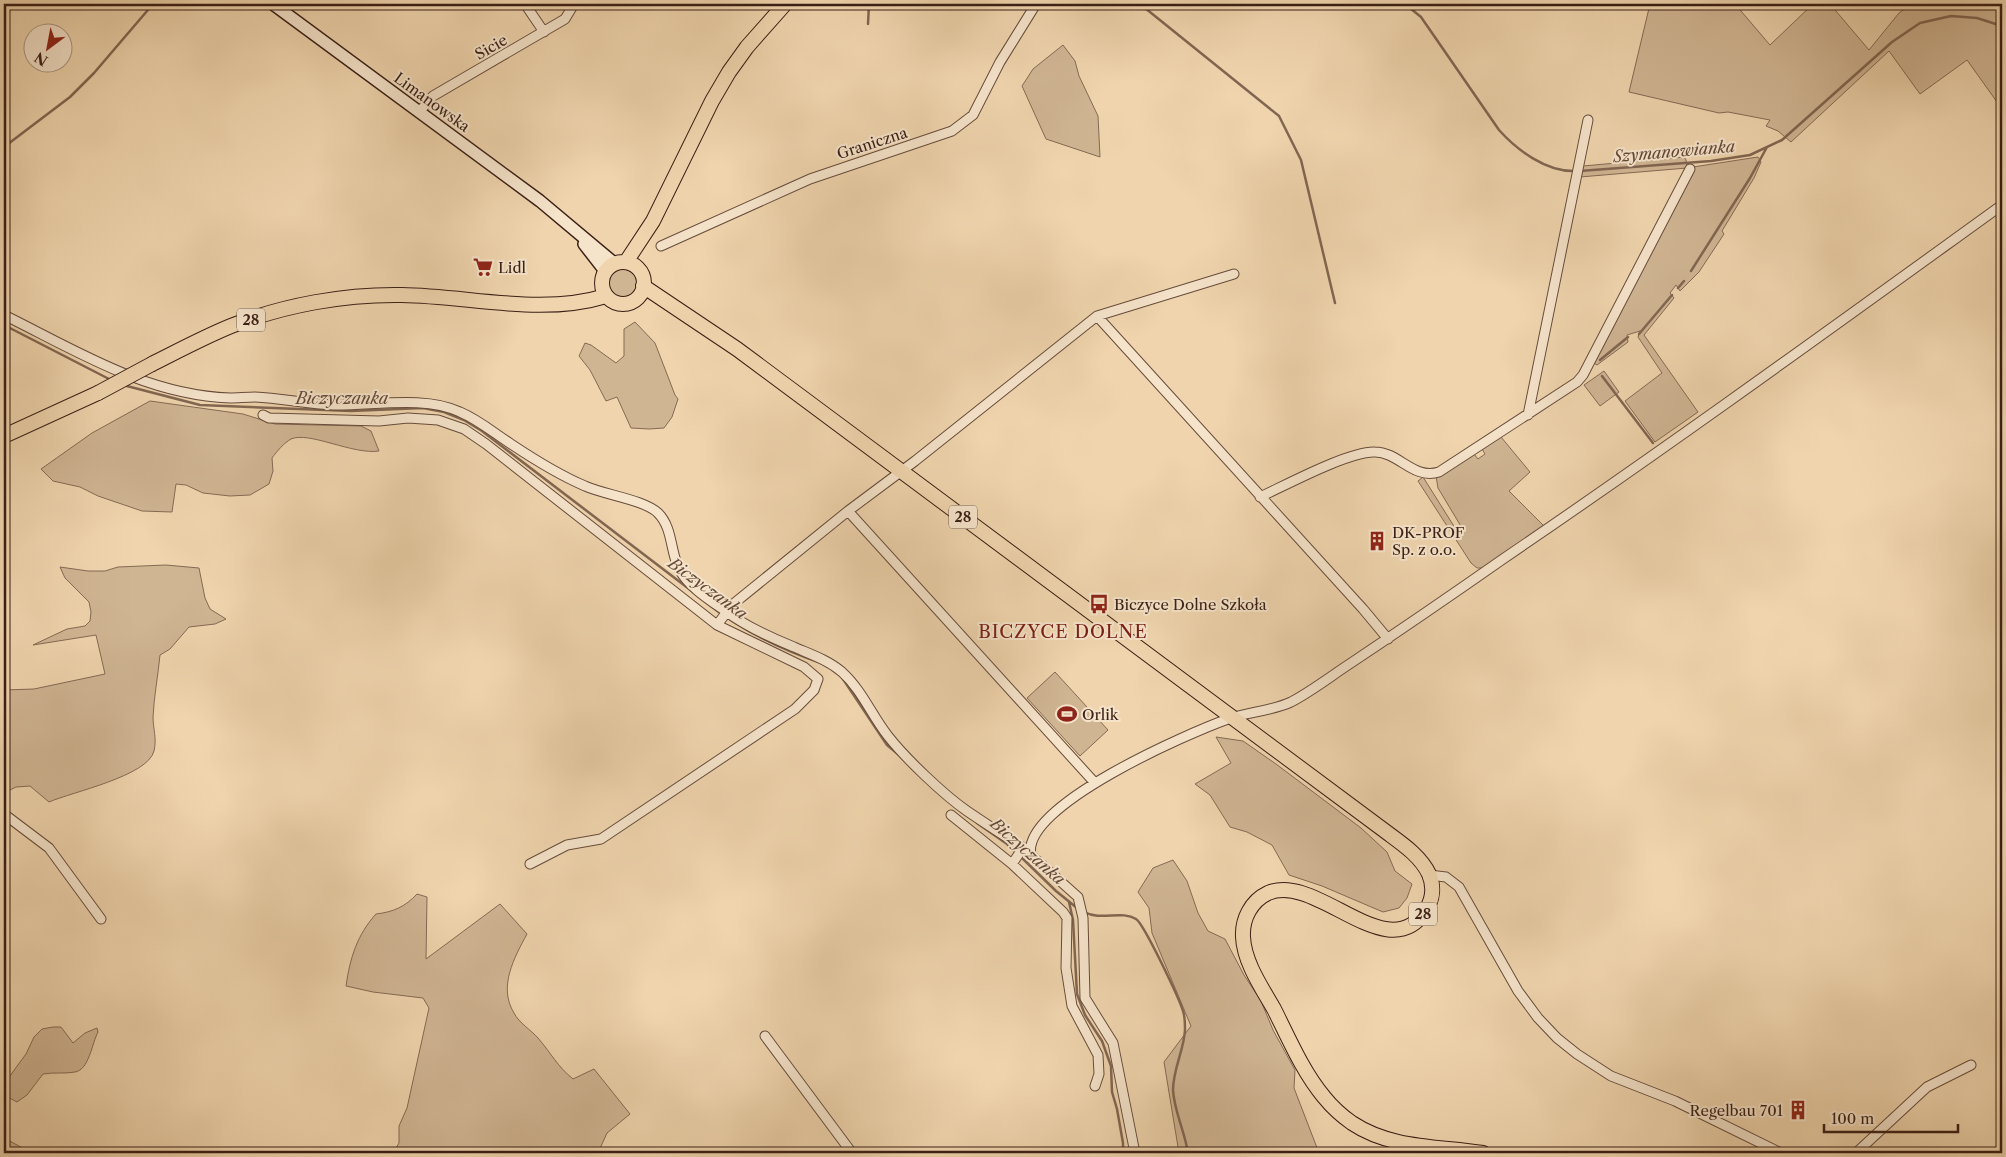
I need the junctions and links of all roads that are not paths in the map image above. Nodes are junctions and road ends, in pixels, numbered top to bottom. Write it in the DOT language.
graph roads {
  1 [pos="273,4"];
  2 [pos="525,4"];
  3 [pos="574,4"];
  4 [pos="786,4"];
  5 [pos="1036,4"];
  6 [pos="544,32"];
  7 [pos="419,112"];
  8 [pos="1588,120"];
  9 [pos="1690,169"];
  10 [pos="2002,205"];
  11 [pos="661,246"];
  12 [pos="621,266"];
  13 [pos="1234,274"];
  14 [pos="604,291"];
  15 [pos="641,292"];
  16 [pos="4,315"];
  17 [pos="1097,316"];
  18 [pos="263,415"];
  19 [pos="1528,415"];
  20 [pos="4,436"];
  21 [pos="900,471"];
  22 [pos="1260,497"];
  23 [pos="848,511"];
  24 [pos="726,611"];
  25 [pos="716,625"];
  26 [pos="1388,639"];
  27 [pos="1232,718"];
  28 [pos="1095,783"];
  29 [pos="4,814"];
  30 [pos="951,815"];
  31 [pos="1021,854"];
  32 [pos="530,864"];
  33 [pos="1429,875"];
  34 [pos="101,919"];
  35 [pos="1085,998"];
  36 [pos="1072,1006"];
  37 [pos="765,1036"];
  38 [pos="1971,1065"];
  39 [pos="1094,1086"];
  40 [pos="852,1153"];
  41 [pos="1135,1153"];
  42 [pos="1483,1153"];
  43 [pos="1781,1153"];
  44 [pos="1856,1153"];
  1 -- 7 [label="main road, Limanowska"];
  2 -- 6 [label="street"];
  3 -- 6 [label="street, Sicie"];
  4 -- 12 [label="main road"];
  5 -- 11 [label="street, Graniczna"];
  6 -- 7 [label="street, Sicie"];
  7 -- 12 [label="main road, Limanowska"];
  8 -- 19 [label="street"];
  9 -- 19 [label="street"];
  10 -- 26 [label="street"];
  12 -- 14 [label="main road"];
  12 -- 15 [label="main road"];
  13 -- 17 [label="street"];
  14 -- 15 [label="main road"];
  14 -- 20 [label="main road, 28, bridge"];
  15 -- 21 [label="main road, 28"];
  16 -- 24 [label="street"];
  17 -- 21 [label="street"];
  17 -- 22 [label="street"];
  18 -- 25 [label="street"];
  19 -- 22 [label="street"];
  21 -- 23 [label="street"];
  21 -- 27 [label="main road, 28"];
  22 -- 26 [label="street"];
  23 -- 24 [label="street"];
  23 -- 28 [label="street"];
  24 -- 25 [label="street"];
  24 -- 31 [label="street"];
  25 -- 32 [label="street"];
  26 -- 27 [label="street"];
  27 -- 28 [label="street"];
  27 -- 33 [label="main road, 28"];
  28 -- 31 [label="street"];
  29 -- 34 [label="street"];
  30 -- 31 [label="street"];
  31 -- 35 [label="street"];
  31 -- 36 [label="street"];
  33 -- 42 [label="main road, 28"];
  33 -- 43 [label="street"];
  35 -- 36 [label="street"];
  35 -- 41 [label="street"];
  36 -- 39 [label="street"];
  37 -- 40 [label="street"];
  38 -- 44 [label="street"];
}
